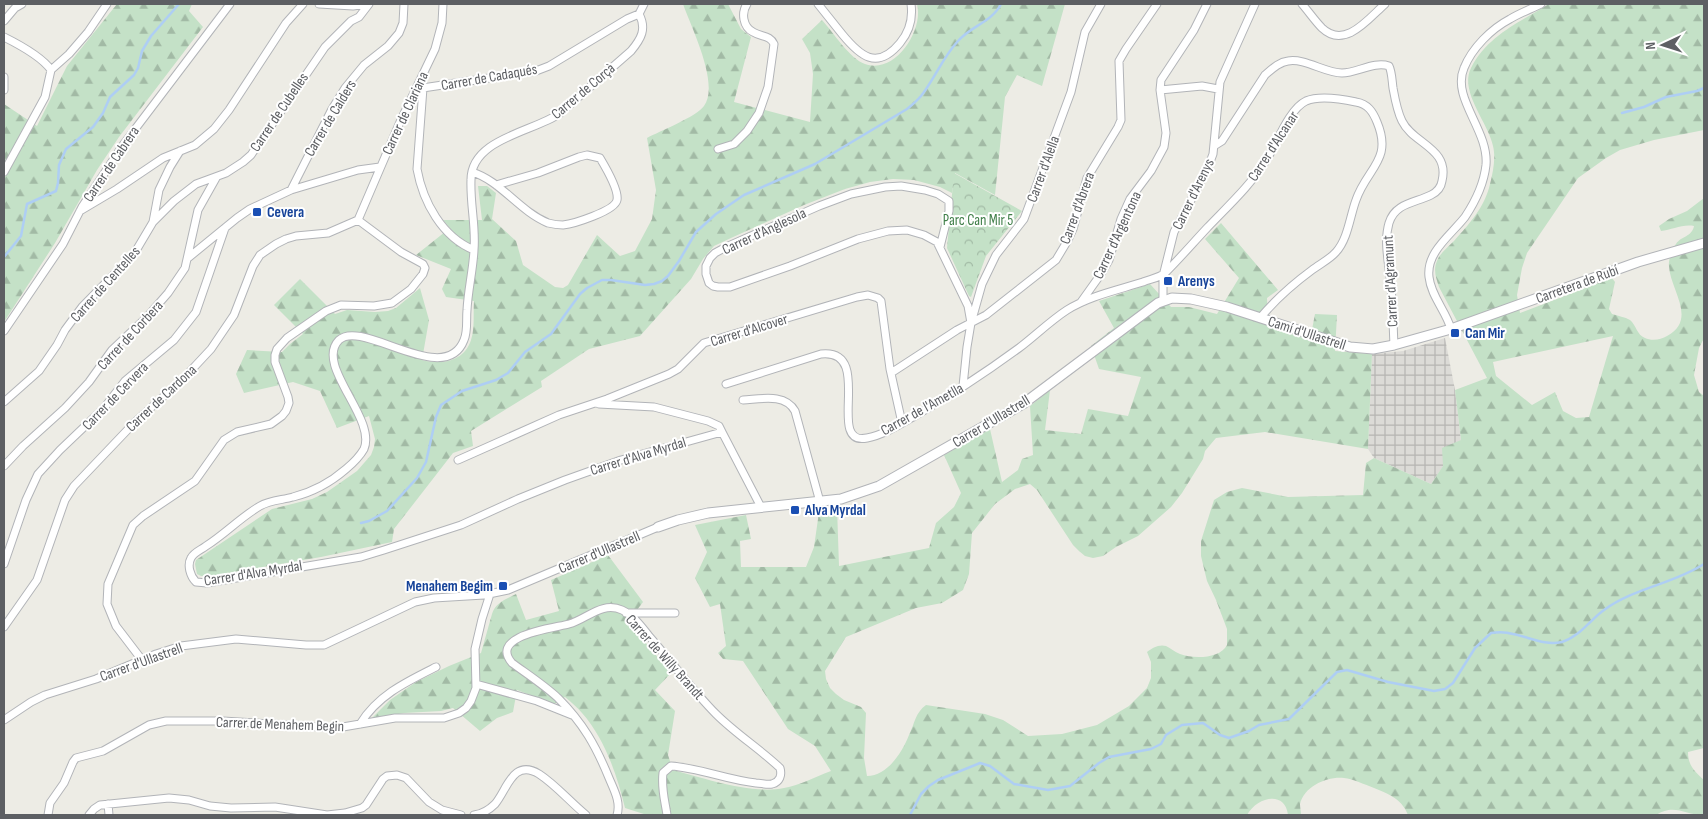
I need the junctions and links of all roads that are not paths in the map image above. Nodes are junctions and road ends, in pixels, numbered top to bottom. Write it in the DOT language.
graph roads {
  1 [pos="22,4"];
  2 [pos="108,4"];
  3 [pos="230,4"];
  4 [pos="303,4"];
  5 [pos="319,4"];
  6 [pos="368,4"];
  7 [pos="404,4"];
  8 [pos="443,4"];
  9 [pos="644,4"];
  10 [pos="747,4"];
  11 [pos="818,4"];
  12 [pos="911,4"];
  13 [pos="1101,4"];
  14 [pos="1157,4"];
  15 [pos="1207,4"];
  16 [pos="1256,4"];
  17 [pos="1302,4"];
  18 [pos="1385,4"];
  19 [pos="1540,4"];
  20 [pos="639,14"];
  21 [pos="4,21"];
  22 [pos="4,37"];
  23 [pos="52,70"];
  24 [pos="4,77"];
  25 [pos="1218,88"];
  26 [pos="419,89"];
  27 [pos="4,90"];
  28 [pos="1160,90"];
  29 [pos="1214,146"];
  30 [pos="718,150"];
  31 [pos="180,152"];
  32 [pos="380,167"];
  33 [pos="4,172"];
  34 [pos="472,172"];
  35 [pos="216,178"];
  36 [pos="496,185"];
  37 [pos="291,190"];
  38 [pos="80,211"];
  39 [pos="358,220"];
  40 [pos="153,222"];
  41 [pos="224,228"];
  42 [pos="1704,244"];
  43 [pos="940,247"];
  44 [pos="474,250"];
  45 [pos="188,258"];
  46 [pos="1162,276"];
  47 [pos="1163,301"];
  48 [pos="1081,303"];
  49 [pos="1260,318"];
  50 [pos="971,322"];
  51 [pos="1451,329"];
  52 [pos="4,331"];
  53 [pos="1394,345"];
  54 [pos="891,373"];
  55 [pos="726,384"];
  56 [pos="964,386"];
  57 [pos="743,400"];
  58 [pos="4,402"];
  59 [pos="594,403"];
  60 [pos="902,423"];
  61 [pos="722,432"];
  62 [pos="458,460"];
  63 [pos="4,466"];
  64 [pos="820,502"];
  65 [pos="761,507"];
  66 [pos="658,527"];
  67 [pos="4,564"];
  68 [pos="490,594"];
  69 [pos="626,612"];
  70 [pos="675,613"];
  71 [pos="4,628"];
  72 [pos="142,660"];
  73 [pos="436,667"];
  74 [pos="476,684"];
  75 [pos="572,715"];
  76 [pos="4,720"];
  77 [pos="360,724"];
  78 [pos="107,804"];
  79 [pos="48,815"];
  80 [pos="90,815"];
  81 [pos="109,815"];
  82 [pos="461,815"];
  83 [pos="474,815"];
  84 [pos="586,815"];
  85 [pos="617,815"];
  86 [pos="667,815"];
  1 -- 21 [label="street"];
  2 -- 23 [label="street"];
  3 -- 38 [label="street, Carrer de Cabrera"];
  4 -- 31 [label="street"];
  5 -- 6 [label="street"];
  6 -- 35 [label="street, Carrer de Cubelles"];
  7 -- 37 [label="street, Carrer de Calders"];
  8 -- 26 [label="street, Carrer de Clariana"];
  9 -- 20 [label="street"];
  10 -- 30 [label="street"];
  11 -- 12 [label="street"];
  13 -- 50 [label="street, Carrer d'Alella"];
  14 -- 50 [label="street, Carrer d'Abrera"];
  15 -- 28 [label="street, Carrer d'Argentona"];
  16 -- 25 [label="street, Carrer d'Arenys"];
  17 -- 18 [label="street"];
  19 -- 51 [label="street"];
  20 -- 26 [label="street, Carrer de Cadaqués"];
  20 -- 34 [label="street, Carrer de Corçà"];
  22 -- 23 [label="street"];
  23 -- 33 [label="street"];
  24 -- 27 [label="street"];
  25 -- 28 [label="street"];
  25 -- 29 [label="street, Carrer d'Arenys"];
  26 -- 32 [label="street, Carrer de Clariana"];
  26 -- 44 [label="street"];
  28 -- 48 [label="street, Carrer d'Argentona"];
  29 -- 46 [label="street, Carrer d'Arenys"];
  29 -- 53 [label="street, Carrer d'Agramunt"];
  31 -- 38 [label="street"];
  31 -- 40 [label="street, Carrer de Centelles"];
  32 -- 37 [label="street"];
  32 -- 39 [label="street, Carrer de Clariana"];
  34 -- 36 [label="street"];
  34 -- 44 [label="street"];
  35 -- 40 [label="street, Carrer de Cubelles"];
  35 -- 45 [label="street, Carrer de Corbera"];
  36 -- 36 [label="street"];
  37 -- 41 [label="street"];
  38 -- 52 [label="street, Carrer de Cabrera"];
  39 -- 71 [label="street, Carrer de Cardona"];
  39 -- 72 [label="street"];
  40 -- 58 [label="street, Carrer de Centelles"];
  41 -- 45 [label="street"];
  41 -- 67 [label="street, Carrer de Cervera"];
  42 -- 51 [label="street, Carretera de Rubí"];
  43 -- 43 [label="street, Carrer d'Anglesola"];
  43 -- 50 [label="street"];
  44 -- 61 [label="street, Carrer d'Alva Myrdal"];
  45 -- 63 [label="street, Carrer de Corbera"];
  46 -- 47 [label="street, Carrer d'Arenys"];
  46 -- 48 [label="street, Carrer de l'Ametlla"];
  46 -- 49 [label="street, Carrer d'Alcanar"];
  47 -- 49 [label="street, Camí d'Ullastrell"];
  47 -- 64 [label="street, Carrer d'Ullastrell"];
  48 -- 56 [label="street, Carrer de l'Ametlla"];
  49 -- 53 [label="street, Camí d'Ullastrell"];
  50 -- 54 [label="street, Carrer d'Abrera"];
  50 -- 56 [label="street, Carrer d'Alella"];
  51 -- 53 [label="street, Camí d'Ullastrell"];
  54 -- 59 [label="street, Carrer d'Alcover"];
  54 -- 60 [label="street, Carrer d'Alcover"];
  55 -- 60 [label="street, Carrer de l'Ametlla"];
  56 -- 60 [label="street, Carrer de l'Ametlla"];
  57 -- 64 [label="street"];
  59 -- 61 [label="street"];
  59 -- 62 [label="street, Carrer d'Alcover"];
  61 -- 65 [label="street"];
  64 -- 65 [label="street, Carrer d'Ullastrell"];
  65 -- 66 [label="street, Carrer d'Ullastrell"];
  66 -- 68 [label="street, Carrer d'Ullastrell"];
  68 -- 72 [label="street, Carrer d'Ullastrell"];
  68 -- 74 [label="street, Carrer de Menahem Begin"];
  69 -- 70 [label="street"];
  69 -- 75 [label="street, Carrer de Willy Brandt"];
  69 -- 86 [label="street, Carrer de Willy Brandt"];
  72 -- 76 [label="street, Carrer d'Ullastrell"];
  73 -- 77 [label="street"];
  74 -- 75 [label="street"];
  74 -- 77 [label="street, Carrer de Menahem Begin"];
  75 -- 85 [label="street, Carrer de Willy Brandt"];
  77 -- 79 [label="street, Carrer de Menahem Begin"];
  78 -- 80 [label="street"];
  78 -- 81 [label="street"];
  78 -- 82 [label="street"];
  83 -- 84 [label="street"];
}
